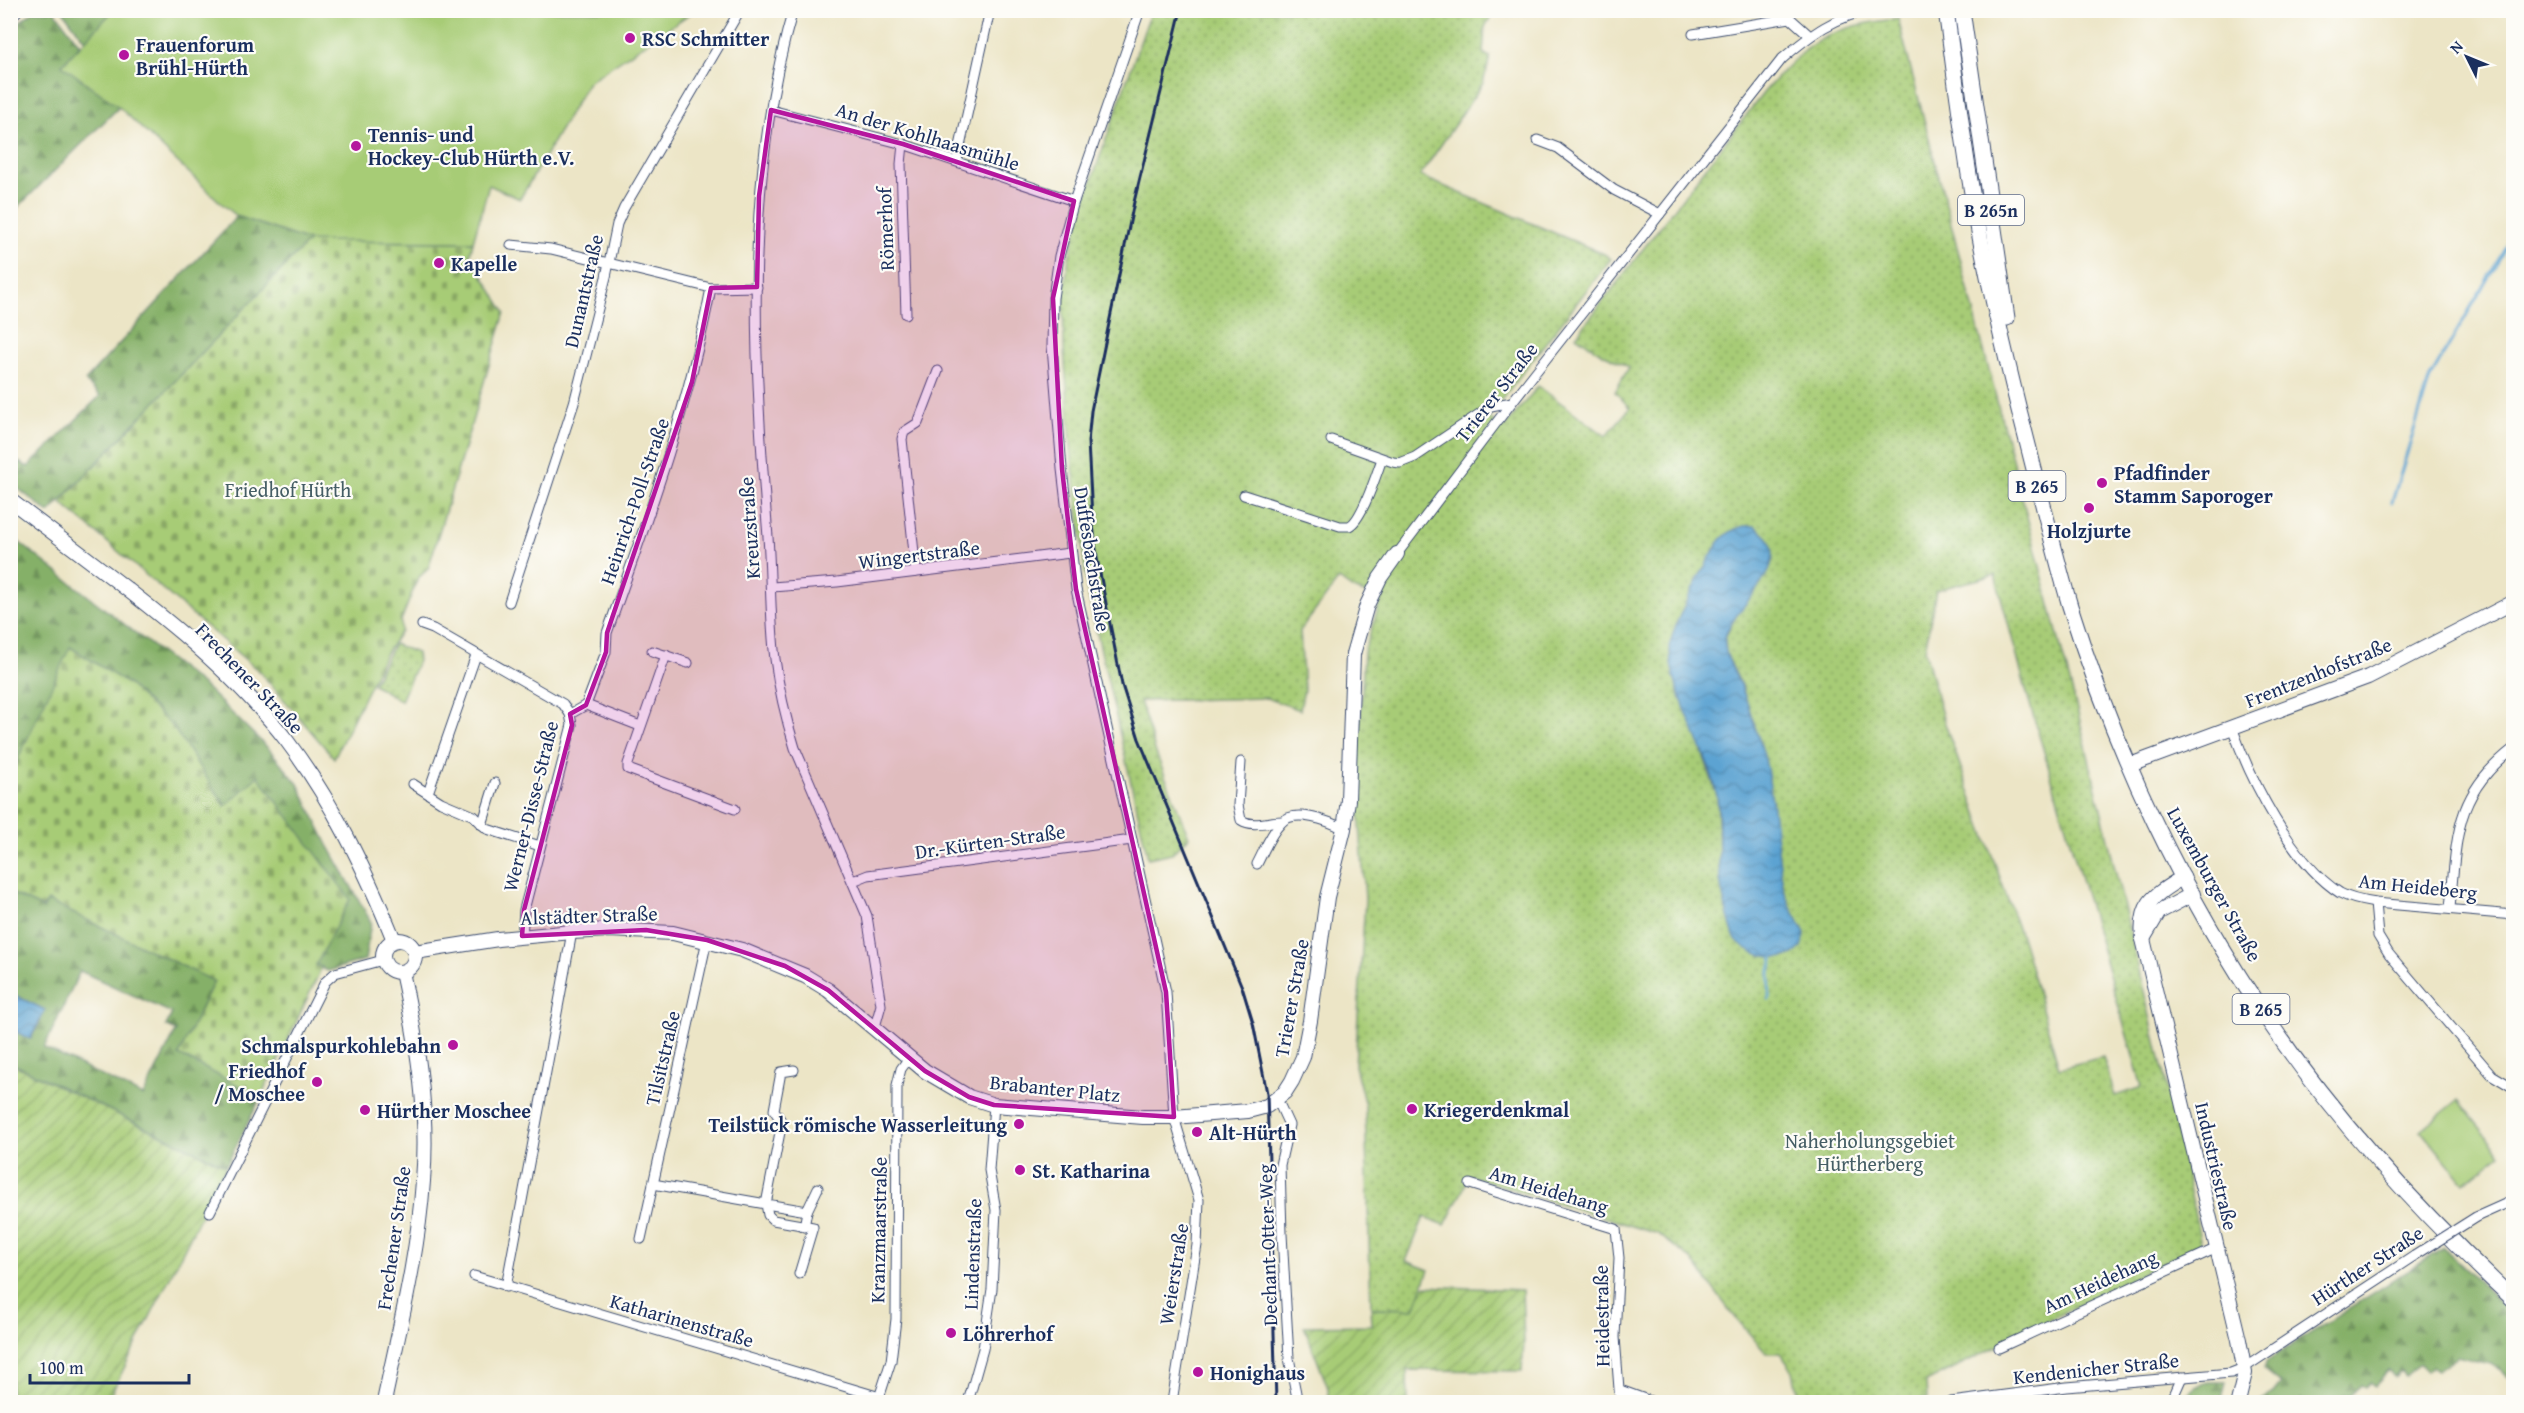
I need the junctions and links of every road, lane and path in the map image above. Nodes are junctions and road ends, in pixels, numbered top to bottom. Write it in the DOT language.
graph roads {
  1 [pos="15,10"];
  2 [pos="740,10"];
  3 [pos="793,10"];
  4 [pos="990,10"];
  5 [pos="1140,10"];
  6 [pos="1874,10"];
  7 [pos="1946,10"];
  8 [pos="1962,10"];
  9 [pos="10,14"];
  10 [pos="1790,14"];
  11 [pos="1693,34"];
  12 [pos="1809,35"];
  13 [pos="771,110"];
  14 [pos="1537,140"];
  15 [pos="903,144"];
  16 [pos="957,160"];
  17 [pos="1074,201"];
  18 [pos="1660,214"];
  19 [pos="511,245"];
  20 [pos="610,261"];
  21 [pos="757,286"];
  22 [pos="711,288"];
  23 [pos="906,314"];
  24 [pos="938,371"];
  25 [pos="1512,402"];
  26 [pos="2019,410"];
  27 [pos="1331,440"];
  28 [pos="1382,459"];
  29 [pos="1244,495"];
  30 [pos="10,500"];
  31 [pos="1070,553"];
  32 [pos="1397,555"];
  33 [pos="916,572"];
  34 [pos="772,587"];
  35 [pos="508,602"];
  36 [pos="2514,602"];
  37 [pos="422,625"];
  38 [pos="652,651"];
  39 [pos="476,655"];
  40 [pos="666,656"];
  41 [pos="688,663"];
  42 [pos="586,705"];
  43 [pos="570,714"];
  44 [pos="640,726"];
  45 [pos="2232,727"];
  46 [pos="2514,748"];
  47 [pos="1241,762"];
  48 [pos="2130,765"];
  49 [pos="495,783"];
  50 [pos="413,784"];
  51 [pos="428,793"];
  52 [pos="735,809"];
  53 [pos="1282,821"];
  54 [pos="482,825"];
  55 [pos="1344,829"];
  56 [pos="1132,840"];
  57 [pos="540,846"];
  58 [pos="1257,864"];
  59 [pos="2183,877"];
  60 [pos="853,881"];
  61 [pos="2193,894"];
  62 [pos="2375,903"];
  63 [pos="2450,908"];
  64 [pos="2514,915"];
  65 [pos="572,932"];
  66 [pos="522,936"];
  67 [pos="2143,939"];
  68 [pos="394,940"];
  69 [pos="707,940"];
  70 [pos="415,952"];
  71 [pos="383,960"];
  72 [pos="402,972"];
  73 [pos="875,1028"];
  74 [pos="909,1058"];
  75 [pos="794,1071"];
  76 [pos="2514,1088"];
  77 [pos="1277,1099"];
  78 [pos="994,1105"];
  79 [pos="1174,1117"];
  80 [pos="653,1184"];
  81 [pos="1470,1184"];
  82 [pos="818,1188"];
  83 [pos="2514,1200"];
  84 [pos="766,1204"];
  85 [pos="807,1211"];
  86 [pos="210,1212"];
  87 [pos="804,1227"];
  88 [pos="1616,1229"];
  89 [pos="640,1239"];
  90 [pos="2217,1248"];
  91 [pos="799,1274"];
  92 [pos="474,1276"];
  93 [pos="506,1287"];
  94 [pos="2514,1300"];
  95 [pos="2000,1348"];
  96 [pos="2244,1368"];
  97 [pos="2182,1377"];
  98 [pos="1620,1390"];
  99 [pos="1296,1393"];
  100 [pos="879,1400"];
  101 [pos="384,1402"];
  102 [pos="968,1402"];
  103 [pos="1172,1402"];
  104 [pos="1620,1402"];
  105 [pos="1653,1402"];
  106 [pos="1951,1402"];
  107 [pos="2171,1402"];
  108 [pos="2238,1402"];
  1 -- 9 [label="street"];
  2 -- 20 [label="street, Dunantstraße"];
  3 -- 13 [label="street, Kreuzstraße"];
  4 -- 16 [label="street"];
  5 -- 17 [label="street, Duffesbachstraße"];
  6 -- 12 [label="street, Trierer Straße"];
  7 -- 26 [label="main road, B 265n"];
  8 -- 26 [label="main road, B 265n"];
  10 -- 11 [label="street"];
  10 -- 12 [label="street"];
  12 -- 18 [label="street, Trierer Straße"];
  13 -- 15 [label="street, An der Kohlhaasmühle"];
  13 -- 21 [label="street, Kreuzstraße"];
  14 -- 18 [label="street"];
  15 -- 16 [label="street, An der Kohlhaasmühle"];
  15 -- 23 [label="street, Römerhof"];
  16 -- 17 [label="street, An der Kohlhaasmühle"];
  17 -- 31 [label="street, Duffesbachstraße"];
  18 -- 25 [label="street, Trierer Straße"];
  19 -- 20 [label="street"];
  20 -- 22 [label="street"];
  20 -- 35 [label="street, Dunantstraße"];
  21 -- 22 [label="street"];
  21 -- 34 [label="street, Kreuzstraße"];
  22 -- 42 [label="street, Heinrich-Poll-Straße"];
  24 -- 33 [label="street"];
  25 -- 28 [label="street"];
  25 -- 32 [label="street, Trierer Straße"];
  26 -- 48 [label="main road, Luxemburger Straße / B 265"];
  27 -- 28 [label="street"];
  28 -- 29 [label="street"];
  30 -- 68 [label="street, Frechener Straße"];
  31 -- 33 [label="street, Wingertstraße"];
  31 -- 56 [label="street, Duffesbachstraße"];
  32 -- 55 [label="street, Trierer Straße"];
  33 -- 34 [label="street, Wingertstraße"];
  34 -- 60 [label="street, Kreuzstraße"];
  36 -- 45 [label="street, Frentzenhofstraße"];
  37 -- 39 [label="street, Werner-Disse-Straße"];
  38 -- 40 [label="street"];
  39 -- 43 [label="street, Werner-Disse-Straße"];
  39 -- 51 [label="street"];
  40 -- 41 [label="street"];
  40 -- 44 [label="street"];
  42 -- 43 [label="street"];
  42 -- 44 [label="street"];
  43 -- 57 [label="street, Werner-Disse-Straße"];
  44 -- 52 [label="street"];
  45 -- 48 [label="street, Frentzenhofstraße"];
  45 -- 62 [label="street, Am Heideberg"];
  46 -- 63 [label="street"];
  47 -- 53 [label="street"];
  48 -- 59 [label="main road, Luxemburger Straße / B 265"];
  49 -- 54 [label="street"];
  50 -- 51 [label="street"];
  51 -- 54 [label="street"];
  53 -- 55 [label="street"];
  53 -- 58 [label="street"];
  54 -- 57 [label="street"];
  55 -- 77 [label="street, Trierer Straße"];
  56 -- 60 [label="street, Dr.-Kürten-Straße"];
  56 -- 79 [label="street, Duffesbachstraße"];
  57 -- 66 [label="street, Werner-Disse-Straße"];
  59 -- 61 [label="main road, Luxemburger Straße / B 265"];
  59 -- 67 [label="street, Industriestraße"];
  60 -- 73 [label="street, Kreuzstraße"];
  61 -- 67 [label="street"];
  61 -- 94 [label="main road, Luxemburger Straße / B 265"];
  62 -- 63 [label="street, Am Heideberg"];
  62 -- 76 [label="street"];
  63 -- 64 [label="street, Am Heideberg"];
  65 -- 66 [label="street, Alstädter Straße"];
  65 -- 69 [label="street, Alstädter Straße"];
  65 -- 93 [label="street"];
  66 -- 70 [label="street, Alstädter Straße"];
  67 -- 90 [label="street, Industriestraße"];
  68 -- 70 [label="street"];
  68 -- 71 [label="street"];
  69 -- 73 [label="street, Alstädter Straße"];
  69 -- 80 [label="street, Tilsitstraße"];
  70 -- 72 [label="street"];
  71 -- 72 [label="street"];
  71 -- 86 [label="street"];
  72 -- 101 [label="street, Frechener Straße"];
  73 -- 74 [label="street, Alstädter Straße"];
  74 -- 78 [label="street, Brabanter Platz"];
  74 -- 100 [label="street, Kranzmaarstraße"];
  75 -- 84 [label="street"];
  77 -- 79 [label="street, Trierer Straße"];
  77 -- 99 [label="street, Dechant-Otter-Weg"];
  78 -- 79 [label="street, Brabanter Platz"];
  78 -- 102 [label="street, Lindenstraße"];
  79 -- 103 [label="street, Weierstraße"];
  80 -- 84 [label="street"];
  80 -- 89 [label="street, Tilsitstraße"];
  81 -- 88 [label="street, Am Heidehang"];
  82 -- 85 [label="street"];
  83 -- 96 [label="street, Hürther Straße, bridge"];
  84 -- 85 [label="street"];
  84 -- 87 [label="street"];
  85 -- 87 [label="street"];
  87 -- 91 [label="street"];
  88 -- 98 [label="street, Heidestraße"];
  90 -- 95 [label="street, Am Heidehang"];
  90 -- 96 [label="street, Industriestraße"];
  92 -- 93 [label="street, Katharinenstraße"];
  93 -- 100 [label="street, Katharinenstraße"];
  96 -- 97 [label="street, Kendenicher Straße"];
  96 -- 108 [label="street, Industriestraße"];
  97 -- 106 [label="street, Kendenicher Straße"];
  97 -- 107 [label="street"];
  98 -- 104 [label="street, Heidestraße"];
  98 -- 105 [label="street"];
}
